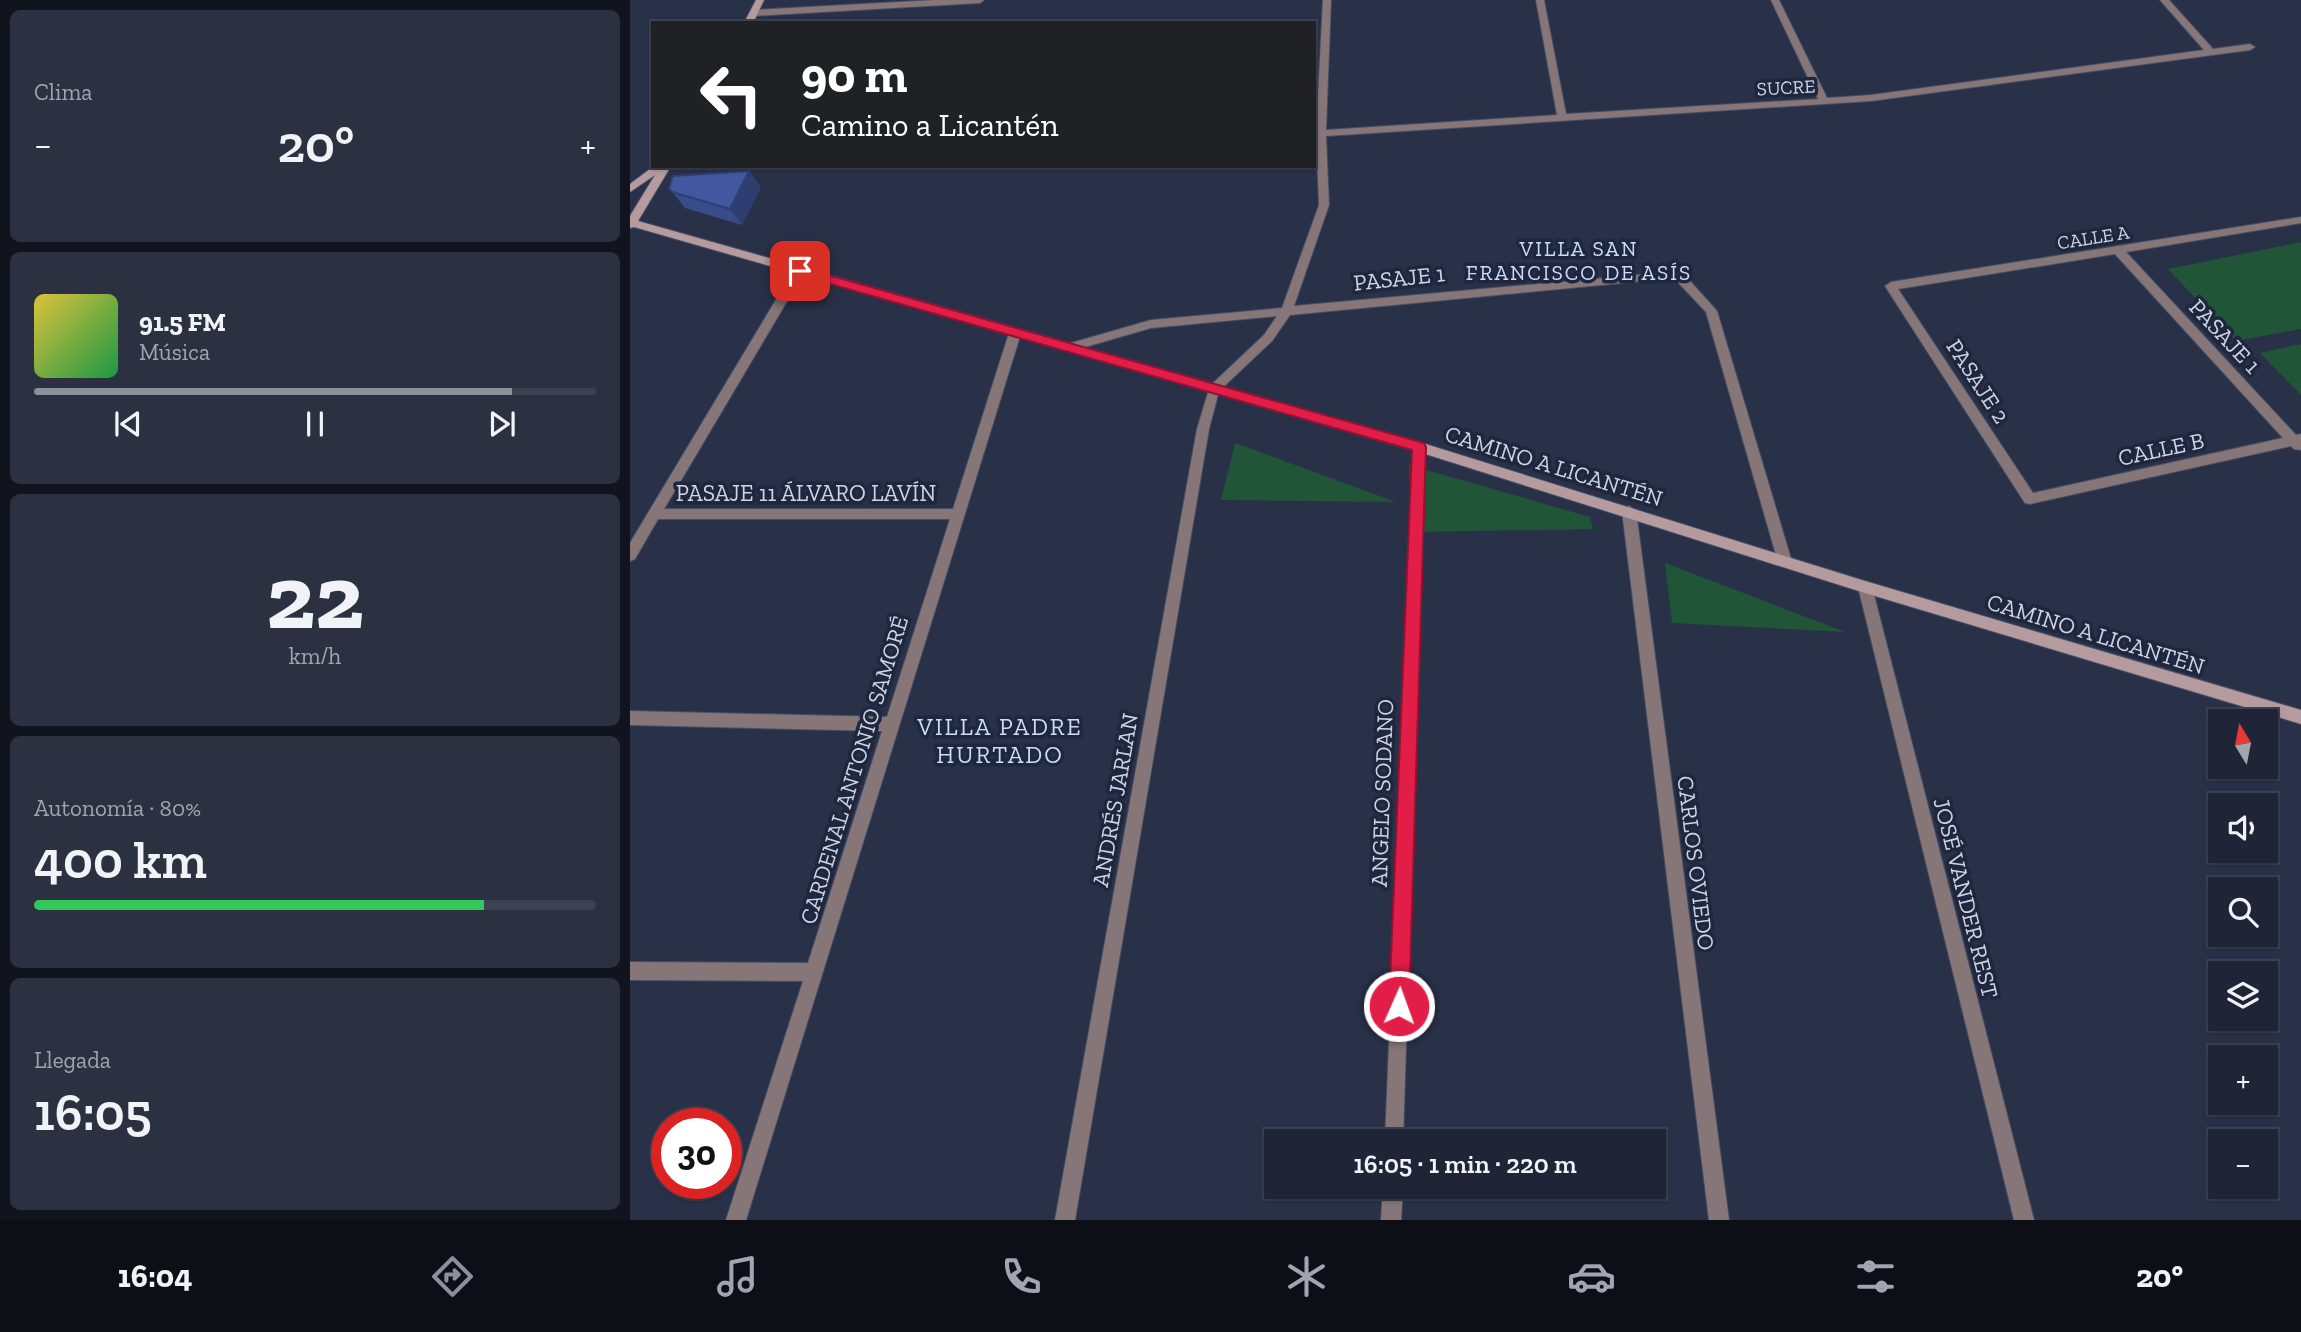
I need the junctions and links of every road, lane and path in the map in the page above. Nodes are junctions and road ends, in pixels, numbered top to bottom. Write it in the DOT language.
graph roads {
  1 [pos="760,0"];
  2 [pos="980,0"];
  3 [pos="1327,0"];
  4 [pos="1540,0"];
  5 [pos="1775,0"];
  6 [pos="2164,0"];
  7 [pos="753,13"];
  8 [pos="749,21"];
  9 [pos="2250,47"];
  10 [pos="2210,52"];
  11 [pos="1824,103"];
  12 [pos="1562,118"];
  13 [pos="1321,133"];
  14 [pos="657,168"];
  15 [pos="665,168"];
  16 [pos="630,189"];
  17 [pos="2301,220"];
  18 [pos="631,223"];
  19 [pos="2119,251"];
  20 [pos="800,271"];
  21 [pos="1891,286"];
  22 [pos="1287,310"];
  23 [pos="1015,333"];
  24 [pos="1068,348"];
  25 [pos="1214,389"];
  26 [pos="2299,443"];
  27 [pos="1419,447"];
  28 [pos="2030,499"];
  29 [pos="1629,511"];
  30 [pos="654,514"];
  31 [pos="958,514"];
  32 [pos="630,555"];
  33 [pos="1785,562"];
  34 [pos="1865,587"];
  35 [pos="2301,717"];
  36 [pos="630,718"];
  37 [pos="892,724"];
  38 [pos="630,971"];
  39 [pos="814,972"];
  40 [pos="1394,1129"];
  41 [pos="1392,1199"];
  42 [pos="736,1220"];
  43 [pos="1065,1220"];
  44 [pos="1391,1220"];
  45 [pos="1719,1220"];
  46 [pos="2024,1220"];
  1 -- 7 [label="street"];
  2 -- 7 [label="street"];
  3 -- 13 [label="street"];
  4 -- 12 [label="street"];
  5 -- 11 [label="street"];
  6 -- 10 [label="street"];
  7 -- 8 [label="street"];
  9 -- 10 [label="street, SUCRE"];
  10 -- 11 [label="street, SUCRE"];
  11 -- 12 [label="street, SUCRE"];
  12 -- 13 [label="street, SUCRE"];
  13 -- 22 [label="street"];
  14 -- 16 [label="street"];
  15 -- 18 [label="street"];
  17 -- 19 [label="street, CALLE A"];
  18 -- 20 [label="street, CAMINO A LICANTÉN"];
  19 -- 21 [label="street, CALLE A"];
  19 -- 26 [label="street, PASAJE 1"];
  20 -- 23 [label="street, CAMINO A LICANTÉN"];
  20 -- 30 [label="street"];
  21 -- 28 [label="street, PASAJE 2"];
  22 -- 24 [label="street, PASAJE 1"];
  22 -- 25 [label="street"];
  22 -- 33 [label="street, PASAJE 1"];
  23 -- 24 [label="street, CAMINO A LICANTÉN"];
  23 -- 31 [label="street, CARDENAL ANTONIO SAMORÉ"];
  24 -- 25 [label="street, CAMINO A LICANTÉN"];
  25 -- 27 [label="street, CAMINO A LICANTÉN"];
  25 -- 43 [label="street, ANDRÉS JARLAN"];
  26 -- 28 [label="street, CALLE B"];
  27 -- 29 [label="street, CAMINO A LICANTÉN"];
  27 -- 40 [label="street, ANGELO SODANO"];
  29 -- 33 [label="street, CAMINO A LICANTÉN"];
  29 -- 45 [label="street, CARLOS OVIEDO"];
  30 -- 31 [label="street, PASAJE 11 ÁLVARO LAVÍN"];
  30 -- 32 [label="street"];
  31 -- 37 [label="street, CARDENAL ANTONIO SAMORÉ"];
  33 -- 34 [label="street, CAMINO A LICANTÉN"];
  34 -- 35 [label="street, CAMINO A LICANTÉN"];
  34 -- 46 [label="street, JOSÉ VANDER REST"];
  36 -- 37 [label="street"];
  37 -- 39 [label="street, CARDENAL ANTONIO SAMORÉ"];
  38 -- 39 [label="street"];
  39 -- 42 [label="street, CARDENAL ANTONIO SAMORÉ"];
  41 -- 44 [label="street"];
}
